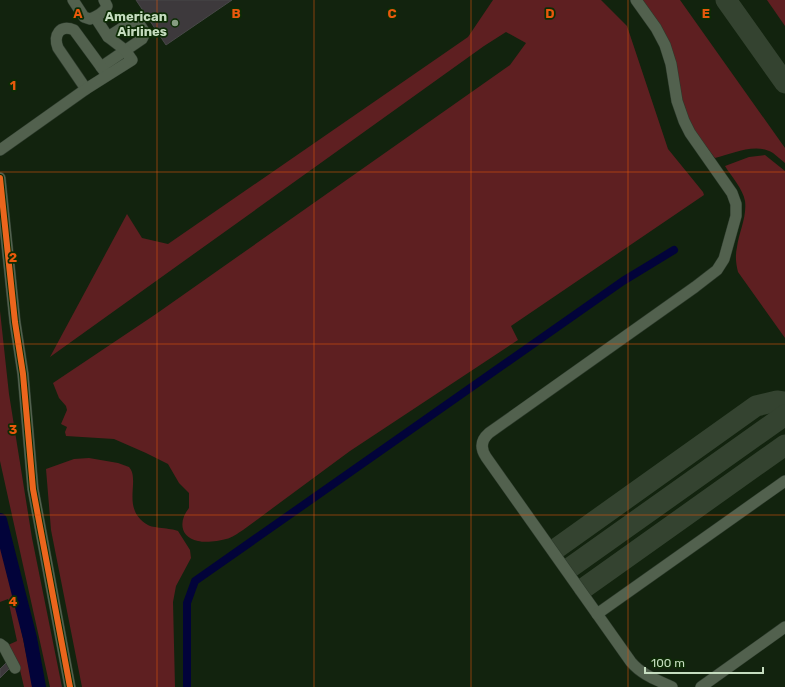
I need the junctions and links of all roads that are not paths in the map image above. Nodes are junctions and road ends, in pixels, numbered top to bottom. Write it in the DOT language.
graph roads {
  1 [pos="73,0"];
  2 [pos="104,0"];
  3 [pos="636,0"];
  4 [pos="95,17"];
  5 [pos="108,37"];
  6 [pos="125,50"];
  7 [pos="104,71"];
  8 [pos="86,89"];
  9 [pos="0,150"];
  10 [pos="0,178"];
  11 [pos="785,481"];
  12 [pos="597,614"];
  13 [pos="785,627"];
  14 [pos="0,644"];
  15 [pos="15,668"];
  16 [pos="70,687"];
  17 [pos="672,687"];
  18 [pos="701,687"];
  1 -- 4 [label="street"];
  2 -- 4 [label="street"];
  3 -- 12 [label="street"];
  4 -- 5 [label="street"];
  5 -- 6 [label="street"];
  5 -- 6 [label="street"];
  6 -- 7 [label="street"];
  6 -- 7 [label="street"];
  7 -- 8 [label="street"];
  7 -- 8 [label="street"];
  8 -- 9 [label="street"];
  10 -- 16 [label="street"];
  11 -- 12 [label="street"];
  12 -- 17 [label="street"];
  13 -- 18 [label="street"];
  14 -- 15 [label="street"];
}
